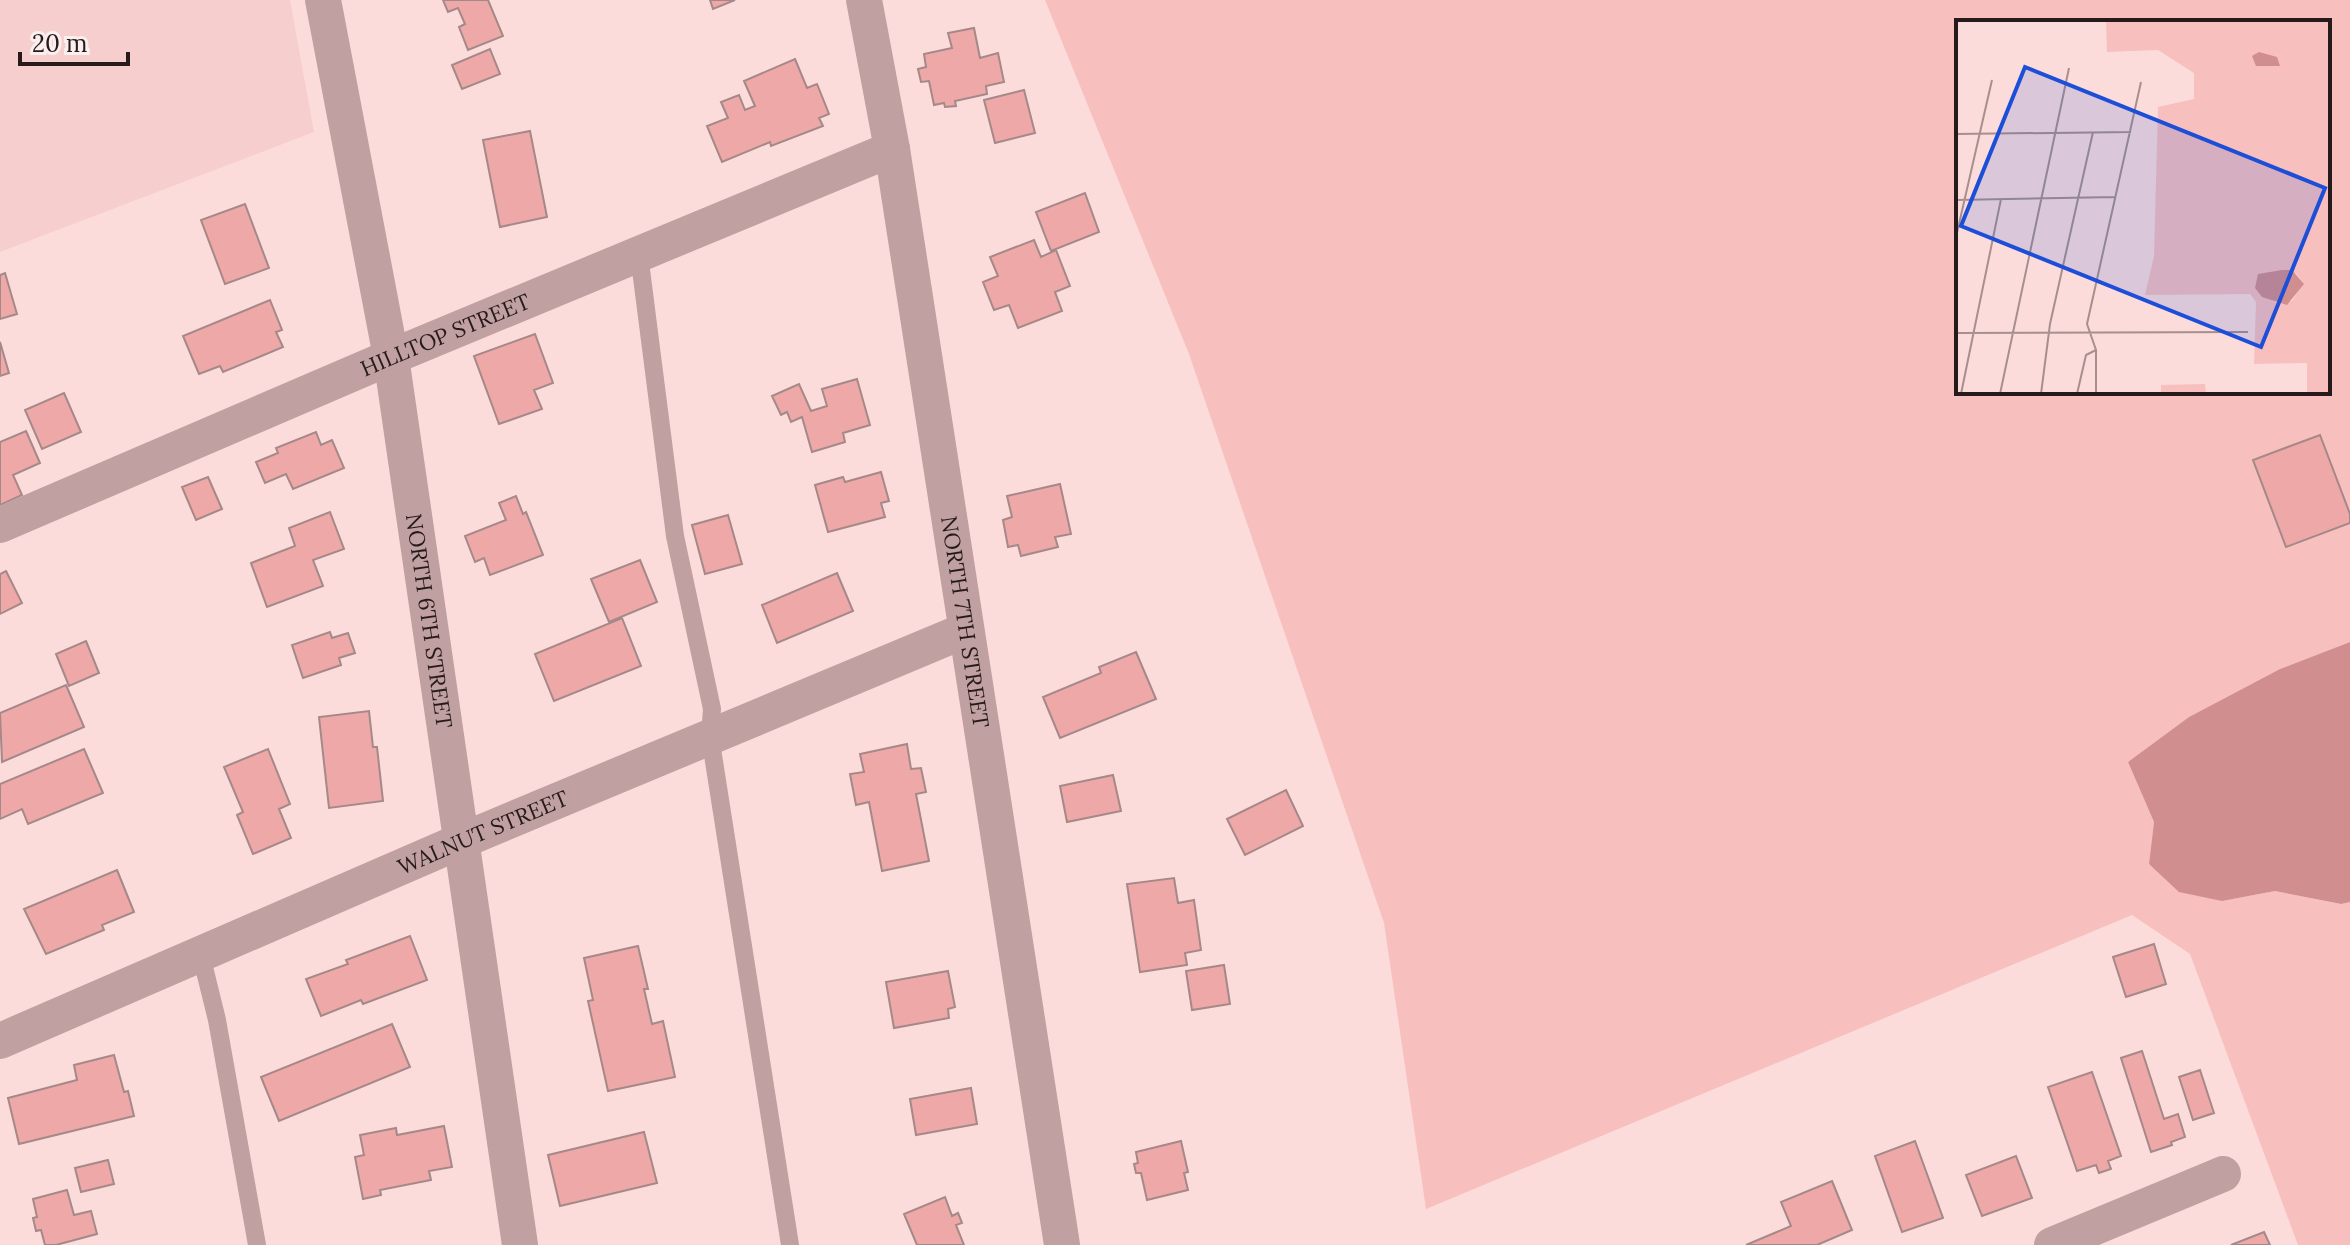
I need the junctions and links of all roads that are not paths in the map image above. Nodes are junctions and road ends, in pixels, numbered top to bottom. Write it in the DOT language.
graph roads {
  1 [pos="323,0"];
  2 [pos="864,0"];
  3 [pos="892,149"];
  4 [pos="639,254"];
  5 [pos="391,357"];
  6 [pos="0,525"];
  7 [pos="966,630"];
  8 [pos="710,736"];
  9 [pos="461,841"];
  10 [pos="201,955"];
  11 [pos="0,1041"];
  12 [pos="2223,1174"];
  13 [pos="257,1245"];
  14 [pos="520,1245"];
  15 [pos="790,1245"];
  16 [pos="1062,1245"];
  17 [pos="2052,1245"];
  1 -- 5 [label="street, NORTH 6TH STREET"];
  2 -- 3 [label="street, NORTH 7TH STREET"];
  3 -- 4 [label="street, HILLTOP STREET"];
  3 -- 7 [label="street, NORTH 7TH STREET"];
  4 -- 5 [label="street, HILLTOP STREET"];
  4 -- 8 [label="lane"];
  5 -- 6 [label="street, HILLTOP STREET"];
  5 -- 9 [label="street, NORTH 6TH STREET"];
  7 -- 8 [label="street, WALNUT STREET"];
  7 -- 16 [label="street, NORTH 7TH STREET"];
  8 -- 9 [label="street, WALNUT STREET"];
  8 -- 15 [label="lane"];
  9 -- 10 [label="street, WALNUT STREET"];
  9 -- 14 [label="street, NORTH 6TH STREET"];
  10 -- 11 [label="street, WALNUT STREET"];
  10 -- 13 [label="lane"];
  12 -- 17 [label="street"];
}
